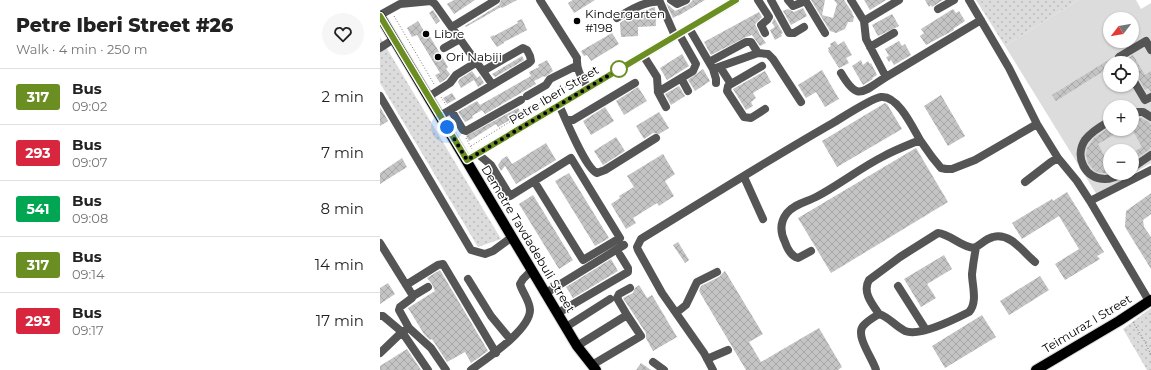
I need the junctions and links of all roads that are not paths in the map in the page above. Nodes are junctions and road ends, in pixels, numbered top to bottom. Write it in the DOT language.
graph roads {
  1 [pos="496,0"];
  2 [pos="540,0"];
  3 [pos="672,0"];
  4 [pos="686,0"];
  5 [pos="736,0"];
  6 [pos="758,0"];
  7 [pos="772,0"];
  8 [pos="788,0"];
  9 [pos="851,0"];
  10 [pos="899,0"];
  11 [pos="954,0"];
  12 [pos="969,0"];
  13 [pos="804,1"];
  14 [pos="402,2"];
  15 [pos="938,10"];
  16 [pos="380,16"];
  17 [pos="617,18"];
  18 [pos="981,20"];
  19 [pos="864,21"];
  20 [pos="452,27"];
  21 [pos="804,27"];
  22 [pos="689,28"];
  23 [pos="765,33"];
  24 [pos="825,33"];
  25 [pos="894,33"];
  26 [pos="677,35"];
  27 [pos="460,38"];
  28 [pos="394,39"];
  29 [pos="870,47"];
  30 [pos="380,48"];
  31 [pos="444,48"];
  32 [pos="1151,50"];
  33 [pos="758,53"];
  34 [pos="643,55"];
  35 [pos="1121,56"];
  36 [pos="477,62"];
  37 [pos="576,66"];
  38 [pos="714,66"];
  39 [pos="762,66"];
  40 [pos="483,71"];
  41 [pos="841,73"];
  42 [pos="886,77"];
  43 [pos="681,78"];
  44 [pos="635,83"];
  45 [pos="492,84"];
  46 [pos="716,84"];
  47 [pos="731,84"];
  48 [pos="588,88"];
  49 [pos="1139,90"];
  50 [pos="688,91"];
  51 [pos="658,92"];
  52 [pos="380,96"];
  53 [pos="428,97"];
  54 [pos="1151,97"];
  55 [pos="801,102"];
  56 [pos="559,105"];
  57 [pos="666,107"];
  58 [pos="765,109"];
  59 [pos="450,110"];
  60 [pos="1139,112"];
  61 [pos="440,116"];
  62 [pos="1151,117"];
  63 [pos="566,120"];
  64 [pos="1038,124"];
  65 [pos="1103,126"];
  66 [pos="656,138"];
  67 [pos="920,140"];
  68 [pos="1151,155"];
  69 [pos="473,156"];
  70 [pos="1058,158"];
  71 [pos="1139,163"];
  72 [pos="1151,170"];
  73 [pos="744,177"];
  74 [pos="1103,179"];
  75 [pos="534,181"];
  76 [pos="1025,182"];
  77 [pos="1090,201"];
  78 [pos="763,219"];
  79 [pos="512,237"];
  80 [pos="380,243"];
  81 [pos="624,245"];
  82 [pos="976,248"];
  83 [pos="811,251"];
  84 [pos="620,255"];
  85 [pos="1035,262"];
  86 [pos="532,270"];
  87 [pos="717,272"];
  88 [pos="468,279"];
  89 [pos="406,285"];
  90 [pos="898,286"];
  91 [pos="428,287"];
  92 [pos="630,288"];
  93 [pos="546,293"];
  94 [pos="413,296"];
  95 [pos="610,299"];
  96 [pos="1150,300"];
  97 [pos="558,313"];
  98 [pos="676,313"];
  99 [pos="879,314"];
  100 [pos="627,315"];
  101 [pos="380,316"];
  102 [pos="566,327"];
  103 [pos="406,330"];
  104 [pos="926,330"];
  105 [pos="510,339"];
  106 [pos="577,346"];
  107 [pos="728,350"];
  108 [pos="380,352"];
  109 [pos="496,353"];
  110 [pos="707,359"];
  111 [pos="653,362"];
  112 [pos="594,368"];
  113 [pos="428,370"];
  114 [pos="446,370"];
  115 [pos="471,370"];
  116 [pos="664,370"];
  117 [pos="713,370"];
  118 [pos="876,370"];
  119 [pos="1036,370"];
  1 -- 20 [label="street"];
  2 -- 37 [label="street"];
  3 -- 4 [label="street"];
  5 -- 22 [label="street, Petre Iberi Street"];
  6 -- 23 [label="street"];
  7 -- 21 [label="street"];
  8 -- 13 [label="street"];
  9 -- 19 [label="street"];
  10 -- 19 [label="street"];
  11 -- 15 [label="street"];
  12 -- 18 [label="street"];
  13 -- 24 [label="street"];
  14 -- 16 [label="street"];
  14 -- 20 [label="street"];
  16 -- 28 [label="main road, Demetre Tavdadebuli Street"];
  17 -- 26 [label="street"];
  18 -- 42 [label="street"];
  18 -- 64 [label="street"];
  19 -- 29 [label="street"];
  20 -- 27 [label="street"];
  22 -- 26 [label="street, Petre Iberi Street"];
  22 -- 38 [label="street"];
  25 -- 29 [label="street"];
  26 -- 34 [label="street, Petre Iberi Street"];
  26 -- 43 [label="street"];
  27 -- 31 [label="street"];
  27 -- 36 [label="street"];
  28 -- 30 [label="street"];
  28 -- 53 [label="main road, Demetre Tavdadebuli Street"];
  29 -- 42 [label="street"];
  32 -- 35 [label="street"];
  33 -- 38 [label="street"];
  33 -- 38 [label="street"];
  33 -- 55 [label="street"];
  34 -- 48 [label="street, Petre Iberi Street"];
  34 -- 51 [label="street"];
  36 -- 40 [label="street"];
  36 -- 53 [label="street"];
  37 -- 48 [label="street"];
  37 -- 59 [label="street"];
  38 -- 46 [label="street"];
  38 -- 47 [label="street"];
  39 -- 47 [label="street"];
  40 -- 45 [label="street"];
  40 -- 45 [label="street"];
  41 -- 42 [label="street"];
  43 -- 50 [label="street"];
  43 -- 51 [label="street"];
  44 -- 63 [label="street"];
  45 -- 59 [label="street"];
  47 -- 58 [label="street"];
  48 -- 56 [label="street, Petre Iberi Street"];
  49 -- 54 [label="street"];
  51 -- 57 [label="street"];
  52 -- 79 [label="street"];
  53 -- 61 [label="main road, Demetre Tavdadebuli Street"];
  56 -- 63 [label="street"];
  56 -- 69 [label="street, Petre Iberi Street"];
  59 -- 61 [label="street"];
  60 -- 62 [label="street"];
  61 -- 69 [label="main road, Demetre Tavdadebuli Street"];
  63 -- 66 [label="street"];
  64 -- 67 [label="street"];
  64 -- 70 [label="street"];
  65 -- 74 [label="street"];
  67 -- 73 [label="street"];
  67 -- 83 [label="street"];
  68 -- 71 [label="street"];
  69 -- 75 [label="street"];
  69 -- 79 [label="main road, Demetre Tavdadebuli Street"];
  70 -- 76 [label="street"];
  70 -- 77 [label="street"];
  72 -- 77 [label="street"];
  73 -- 78 [label="street"];
  73 -- 98 [label="street"];
  75 -- 75 [label="street"];
  77 -- 96 [label="street"];
  79 -- 86 [label="main road, Demetre Tavdadebuli Street"];
  80 -- 89 [label="street"];
  81 -- 93 [label="street"];
  82 -- 85 [label="street"];
  82 -- 99 [label="street"];
  82 -- 104 [label="street"];
  84 -- 97 [label="street"];
  86 -- 93 [label="main road, Demetre Tavdadebuli Street"];
  86 -- 105 [label="street"];
  87 -- 98 [label="street"];
  88 -- 105 [label="street"];
  89 -- 94 [label="street"];
  89 -- 109 [label="street"];
  90 -- 104 [label="street"];
  91 -- 94 [label="street"];
  92 -- 100 [label="street"];
  93 -- 97 [label="main road, Demetre Tavdadebuli Street"];
  94 -- 103 [label="street"];
  95 -- 102 [label="street"];
  96 -- 119 [label="main road, Teimuraz I Street"];
  97 -- 102 [label="main road, Demetre Tavdadebuli Street"];
  98 -- 110 [label="street"];
  99 -- 104 [label="street"];
  99 -- 118 [label="street"];
  100 -- 106 [label="street"];
  100 -- 112 [label="street"];
  101 -- 103 [label="street"];
  102 -- 106 [label="main road, Demetre Tavdadebuli Street"];
  103 -- 108 [label="street"];
  103 -- 113 [label="street"];
  103 -- 114 [label="street"];
  105 -- 109 [label="street"];
  106 -- 112 [label="main road, Demetre Tavdadebuli Street"];
  107 -- 110 [label="street"];
  109 -- 115 [label="street"];
  110 -- 117 [label="street"];
  111 -- 116 [label="street"];
}
